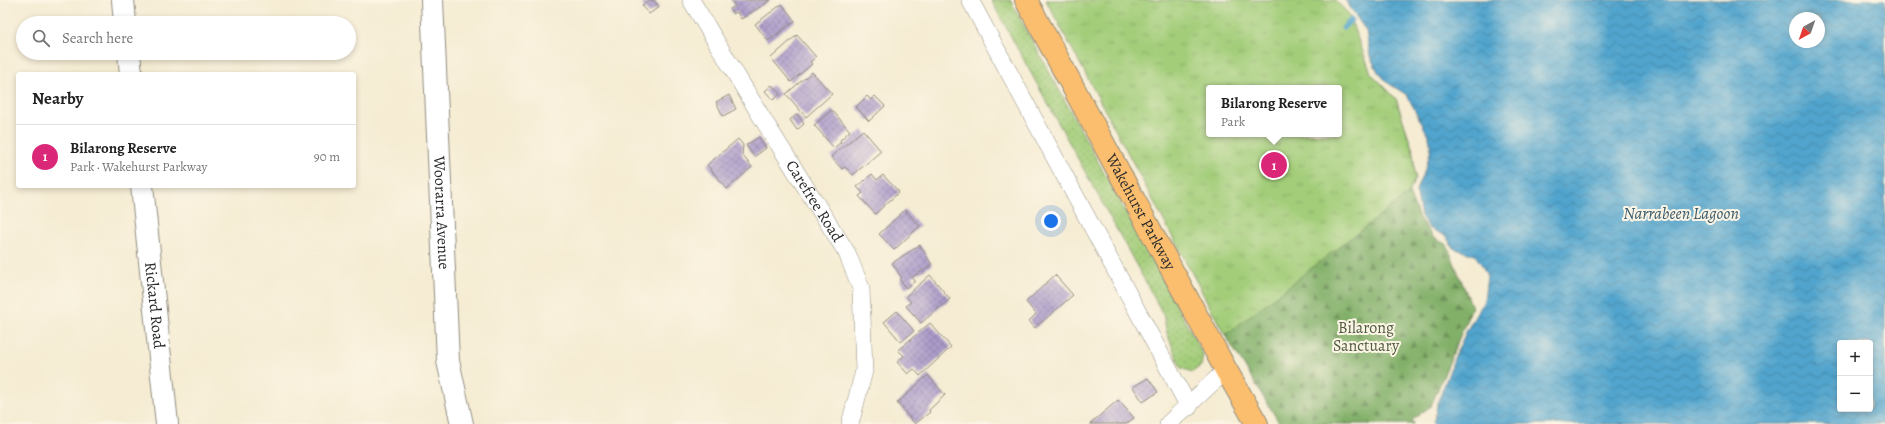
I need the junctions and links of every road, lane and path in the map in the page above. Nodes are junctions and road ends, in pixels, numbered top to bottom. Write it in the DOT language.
graph roads {
  1 [pos="123,0"];
  2 [pos="432,0"];
  3 [pos="691,0"];
  4 [pos="970,0"];
  5 [pos="1026,0"];
  6 [pos="124,16"];
  7 [pos="129,60"];
  8 [pos="131,72"];
  9 [pos="142,188"];
  10 [pos="1226,370"];
  11 [pos="1189,407"];
  12 [pos="167,424"];
  13 [pos="462,424"];
  14 [pos="850,424"];
  15 [pos="1168,424"];
  16 [pos="1257,424"];
  1 -- 6 [label="street"];
  2 -- 13 [label="street, Woorarra Avenue"];
  3 -- 14 [label="street, Carefree Road"];
  4 -- 11 [label="street"];
  5 -- 10 [label="main road, Wakehurst Parkway"];
  7 -- 8 [label="street"];
  9 -- 12 [label="street, Rickard Road"];
  10 -- 11 [label="street"];
  10 -- 16 [label="main road, Wakehurst Parkway"];
  11 -- 15 [label="street"];
}
